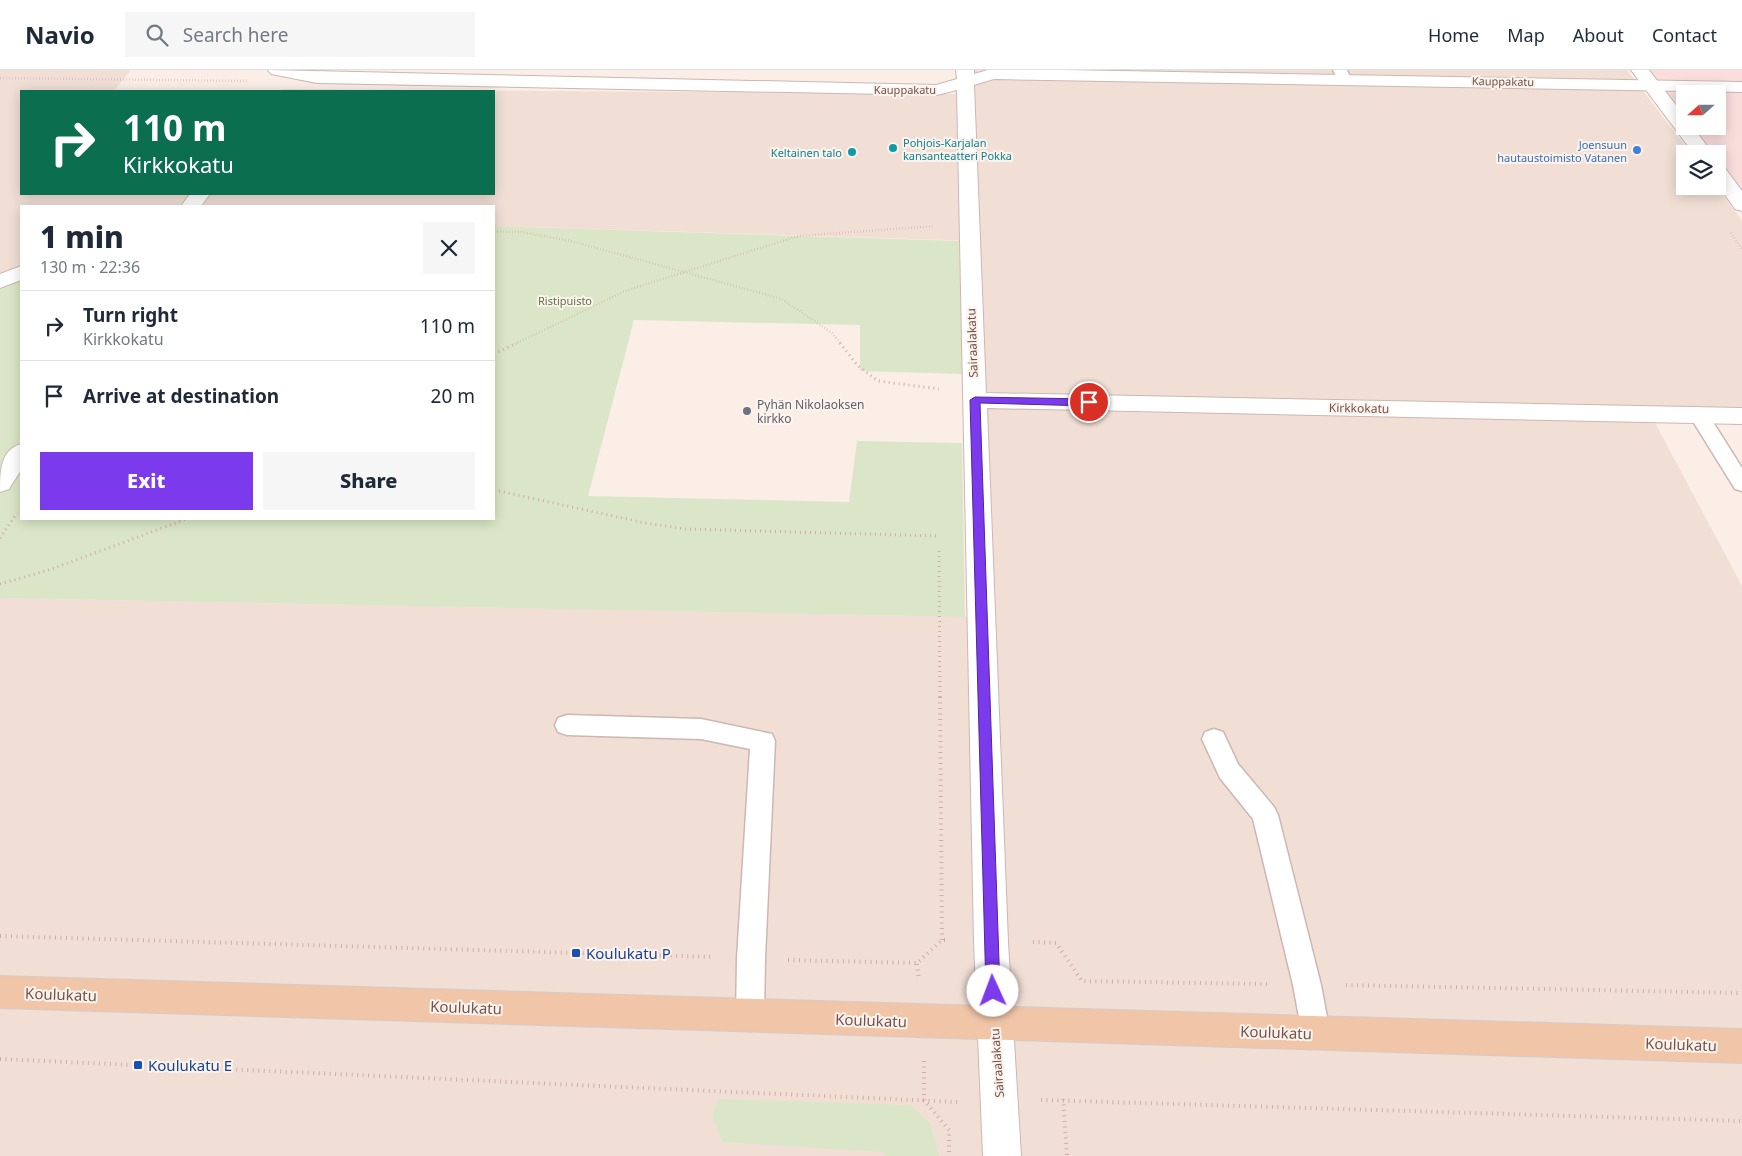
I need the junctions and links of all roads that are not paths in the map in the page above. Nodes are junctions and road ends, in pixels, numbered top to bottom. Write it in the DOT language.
graph roads {
  1 [pos="1342,74"];
  2 [pos="282,75"];
  3 [pos="965,76"];
  4 [pos="1645,77"];
  5 [pos="1742,86"];
  6 [pos="1697,145"];
  7 [pos="1726,183"];
  8 [pos="1742,205"];
  9 [pos="20,272"];
  10 [pos="0,282"];
  11 [pos="975,400"];
  12 [pos="1700,415"];
  13 [pos="1742,416"];
  14 [pos="20,453"];
  15 [pos="0,483"];
  16 [pos="1742,484"];
  17 [pos="567,725"];
  18 [pos="1214,739"];
  19 [pos="0,992"];
  20 [pos="750,1017"];
  21 [pos="995,1024"];
  22 [pos="1316,1034"];
  23 [pos="1742,1046"];
  24 [pos="1002,1156"];
  1 -- 3 [label="street, Kauppakatu"];
  1 -- 4 [label="street, Kauppakatu"];
  2 -- 3 [label="street, Kauppakatu"];
  3 -- 11 [label="street, Sairaalakatu"];
  4 -- 5 [label="street, Kauppakatu"];
  4 -- 6 [label="street"];
  7 -- 8 [label="street"];
  9 -- 10 [label="street"];
  11 -- 12 [label="street, Kirkkokatu"];
  11 -- 21 [label="street, Sairaalakatu"];
  12 -- 13 [label="street, Kirkkokatu"];
  12 -- 16 [label="lane"];
  14 -- 15 [label="street"];
  17 -- 20 [label="lane"];
  18 -- 22 [label="lane"];
  19 -- 20 [label="main road, Koulukatu"];
  20 -- 21 [label="main road, Koulukatu"];
  21 -- 22 [label="main road, Koulukatu"];
  21 -- 24 [label="street, Sairaalakatu"];
  22 -- 23 [label="main road, Koulukatu"];
}
